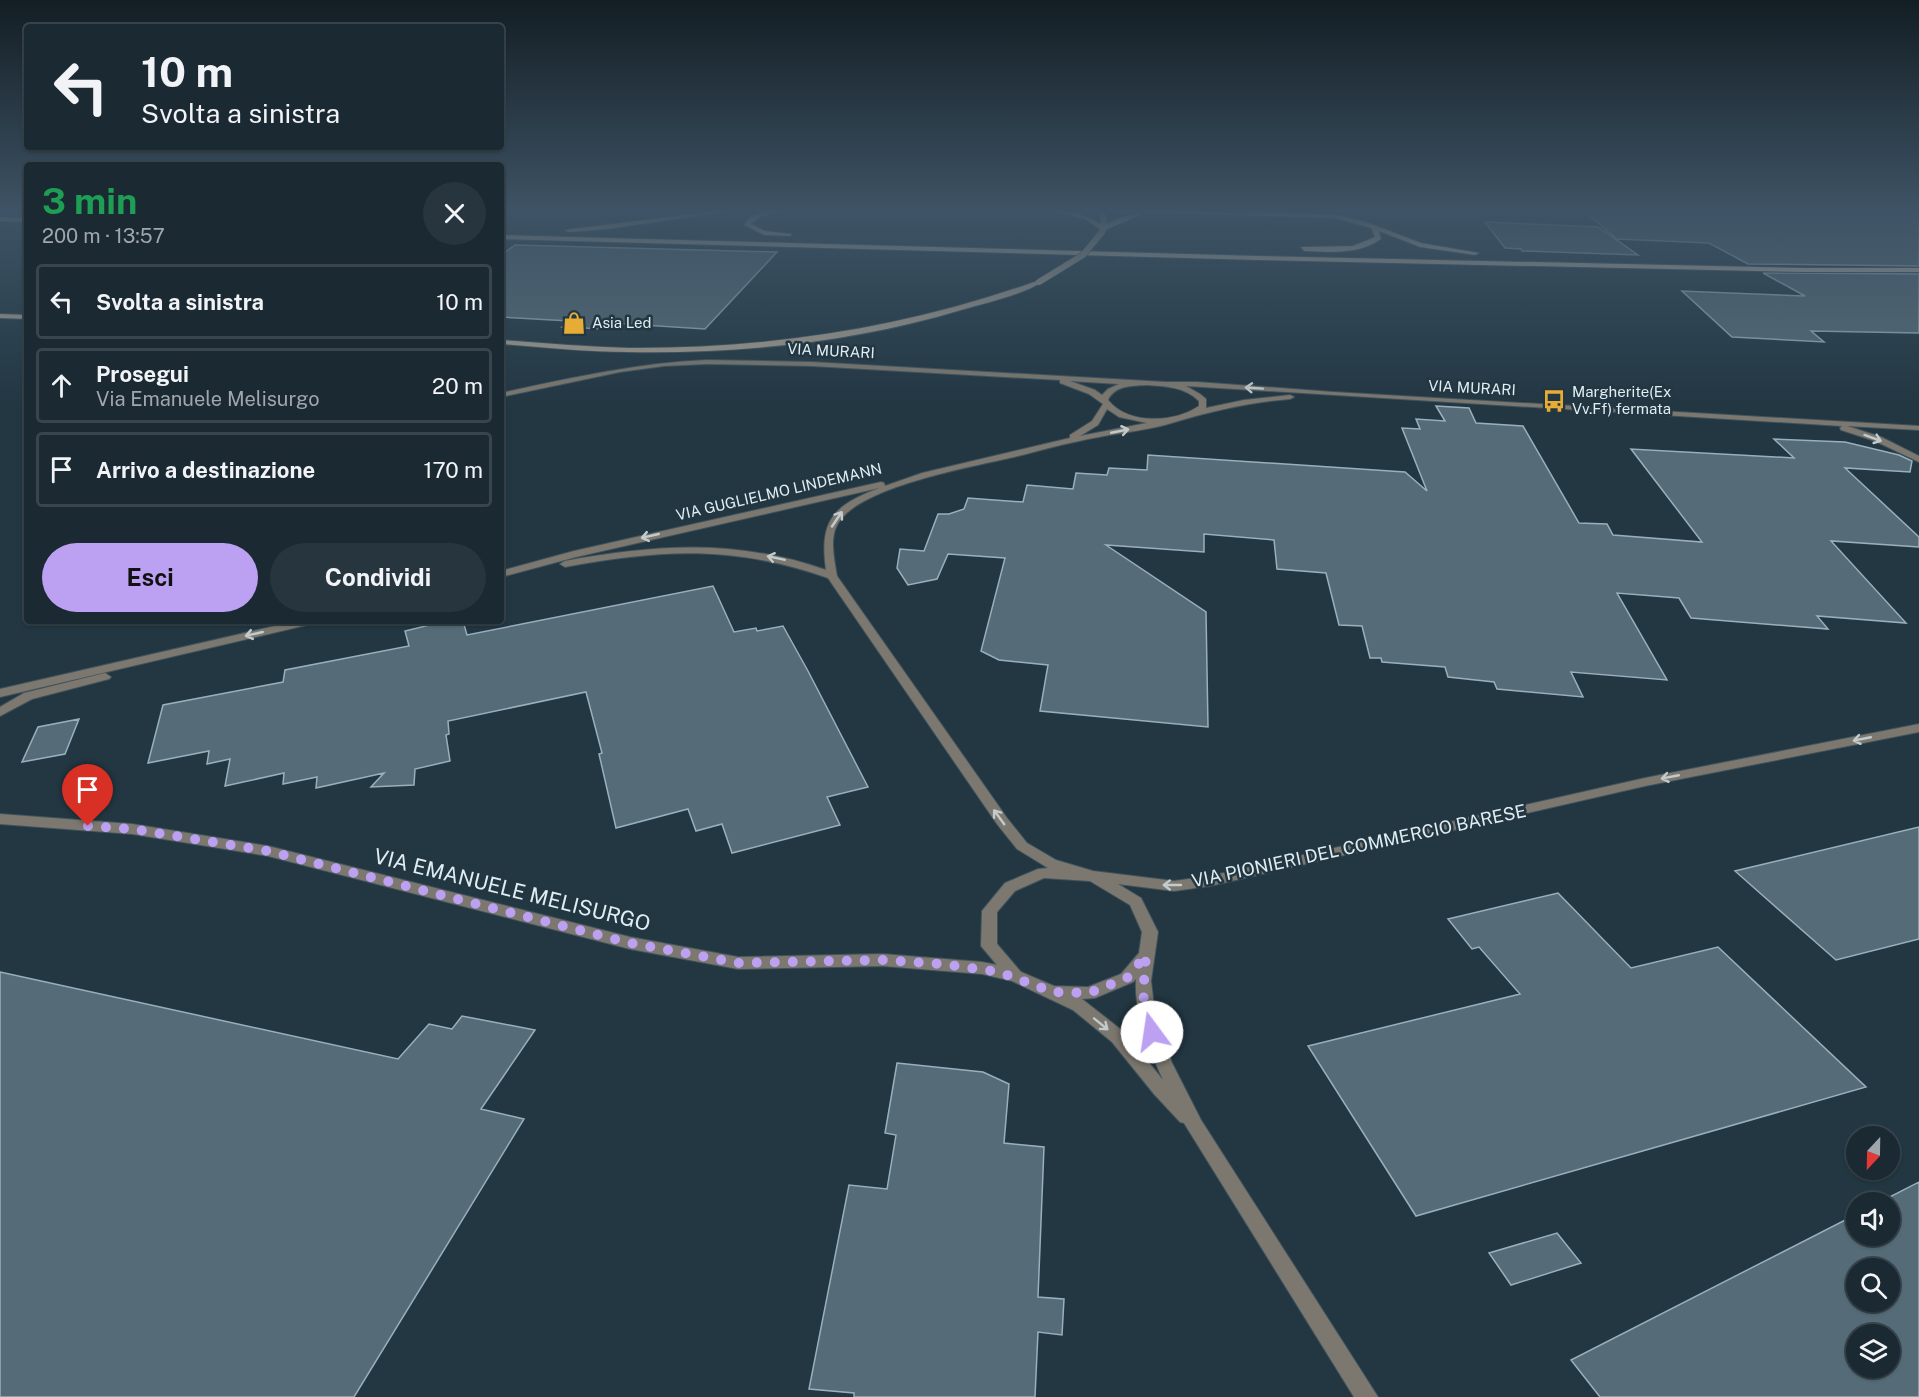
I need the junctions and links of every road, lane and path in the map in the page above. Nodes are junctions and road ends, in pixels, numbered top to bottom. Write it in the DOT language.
graph roads {
  1 [pos="1051,275"];
  2 [pos="0,316"];
  3 [pos="24,317"];
  4 [pos="504,342"];
  5 [pos="541,346"];
  6 [pos="504,351"];
  7 [pos="1044,377"];
  8 [pos="1146,383"];
  9 [pos="1168,384"];
  10 [pos="504,393"];
  11 [pos="1333,394"];
  12 [pos="1105,403"];
  13 [pos="1197,414"];
  14 [pos="1175,420"];
  15 [pos="1826,422"];
  16 [pos="1919,428"];
  17 [pos="1065,443"];
  18 [pos="1919,459"];
  19 [pos="933,474"];
  20 [pos="504,575"];
  21 [pos="504,575"];
  22 [pos="832,576"];
  23 [pos="298,624"];
  24 [pos="206,645"];
  25 [pos="0,693"];
  26 [pos="0,712"];
  27 [pos="1919,728"];
  28 [pos="0,819"];
  29 [pos="1093,876"];
  30 [pos="1146,955"];
  31 [pos="1015,976"];
  32 [pos="1053,992"];
  33 [pos="1195,1126"];
  34 [pos="1367,1397"];
  1 -- 5 [label="street, bridge"];
  2 -- 3 [label="street"];
  4 -- 5 [label="street"];
  5 -- 6 [label="street"];
  7 -- 8 [label="street, VIA MURARI"];
  7 -- 10 [label="street, VIA MURARI"];
  7 -- 12 [label="street"];
  8 -- 9 [label="street, VIA MURARI"];
  8 -- 12 [label="street, VIA MURARI"];
  11 -- 9 [label="street, VIA MURARI, one-way"];
  9 -- 13 [label="street, VIA MURARI"];
  11 -- 13 [label="street, VIA MURARI"];
  11 -- 15 [label="street, VIA MURARI"];
  12 -- 14 [label="street, VIA MURARI"];
  12 -- 17 [label="street, VIA MURARI"];
  13 -- 14 [label="street, VIA MURARI"];
  17 -- 14 [label="street, VIA MURARI, one-way"];
  15 -- 16 [label="street"];
  15 -- 18 [label="street, one-way"];
  17 -- 19 [label="street, VIA GUGLIELMO LINDEMANN"];
  19 -- 20 [label="street, VIA GUGLIELMO LINDEMANN, one-way"];
  22 -- 19 [label="street, one-way"];
  22 -- 21 [label="street, one-way"];
  29 -- 22 [label="street, VIA PIONIERI DEL COMMERCIO BARESE, one-way"];
  23 -- 24 [label="street, one-way"];
  24 -- 25 [label="street"];
  24 -- 26 [label="street"];
  27 -- 29 [label="street, VIA PIONIERI DEL COMMERCIO BARESE, one-way"];
  28 -- 31 [label="street, VIA EMANUELE MELISURGO"];
  29 -- 30 [label="street"];
  29 -- 31 [label="street"];
  30 -- 32 [label="street"];
  30 -- 33 [label="street"];
  31 -- 32 [label="street"];
  32 -- 33 [label="street, one-way"];
  33 -- 34 [label="street"];
}
